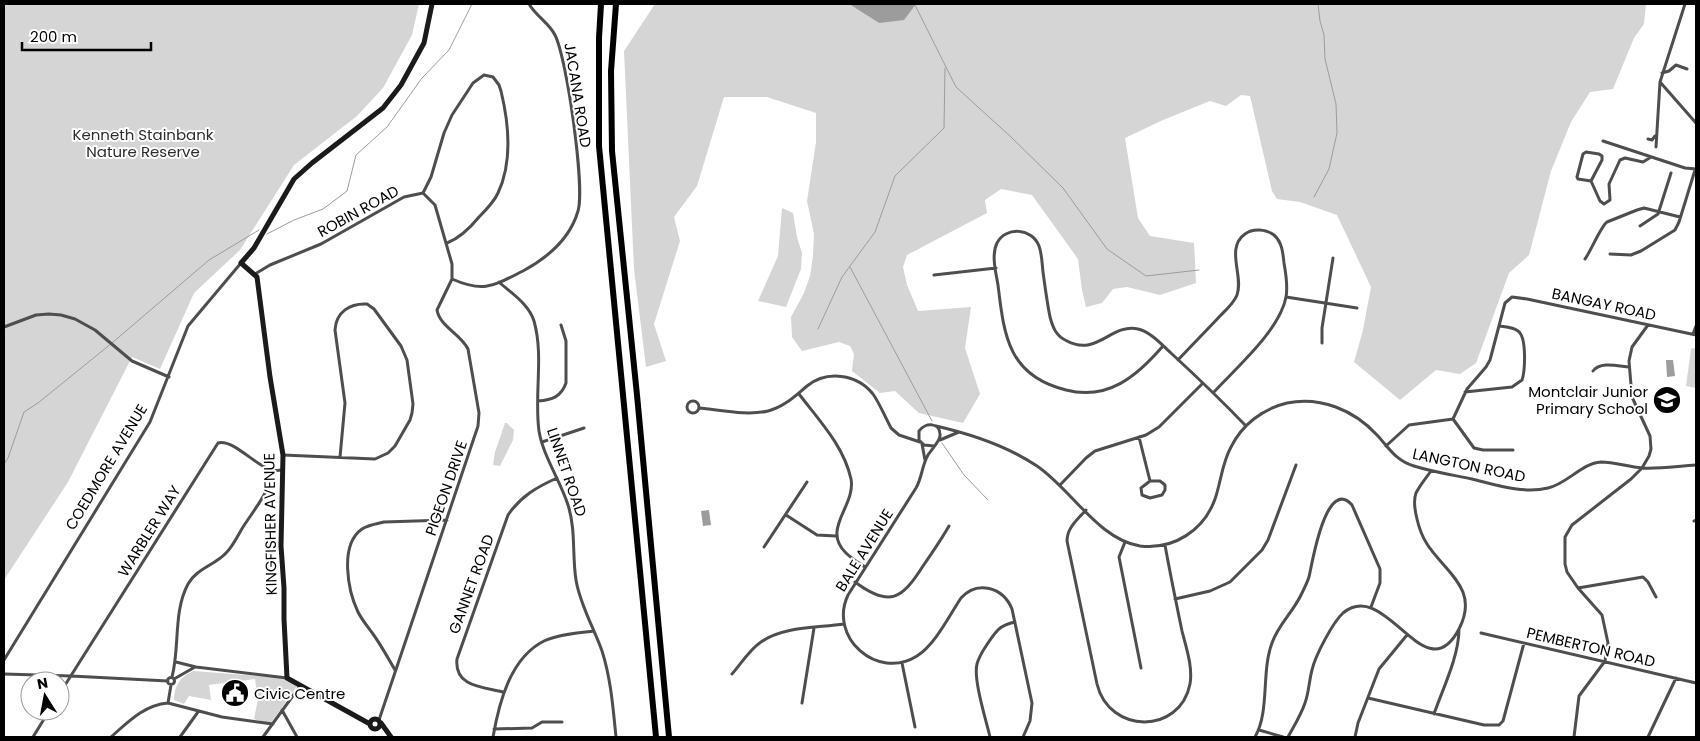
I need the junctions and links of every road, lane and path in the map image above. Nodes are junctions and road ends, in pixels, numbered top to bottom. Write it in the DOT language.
graph roads {
  1 [pos="432,4"];
  2 [pos="529,4"];
  3 [pos="601,4"];
  4 [pos="616,4"];
  5 [pos="1685,4"];
  6 [pos="1687,69"];
  7 [pos="1662,73"];
  8 [pos="1660,82"];
  9 [pos="1696,123"];
  10 [pos="1655,136"];
  11 [pos="1603,140"];
  12 [pos="1648,140"];
  13 [pos="1656,147"];
  14 [pos="1651,157"];
  15 [pos="1696,169"];
  16 [pos="1671,173"];
  17 [pos="1591,181"];
  18 [pos="424,193"];
  19 [pos="1658,212"];
  20 [pos="1680,217"];
  21 [pos="1640,226"];
  22 [pos="447,243"];
  23 [pos="1610,254"];
  24 [pos="1333,258"];
  25 [pos="1586,260"];
  26 [pos="240,263"];
  27 [pos="996,268"];
  28 [pos="255,274"];
  29 [pos="934,275"];
  30 [pos="452,279"];
  31 [pos="499,282"];
  32 [pos="1286,297"];
  33 [pos="1326,303"];
  34 [pos="1357,308"];
  35 [pos="561,325"];
  36 [pos="1648,325"];
  37 [pos="1499,326"];
  38 [pos="1696,326"];
  39 [pos="4,327"];
  40 [pos="1695,335"];
  41 [pos="1322,343"];
  42 [pos="1163,346"];
  43 [pos="1178,360"];
  44 [pos="1629,367"];
  45 [pos="1593,371"];
  46 [pos="168,377"];
  47 [pos="1203,383"];
  48 [pos="1465,392"];
  49 [pos="1213,393"];
  50 [pos="799,394"];
  51 [pos="538,401"];
  52 [pos="699,408"];
  53 [pos="1453,419"];
  54 [pos="936,426"];
  55 [pos="1246,426"];
  56 [pos="584,428"];
  57 [pos="960,432"];
  58 [pos="918,434"];
  59 [pos="906,437"];
  60 [pos="1138,437"];
  61 [pos="940,440"];
  62 [pos="542,442"];
  63 [pos="921,443"];
  64 [pos="934,446"];
  65 [pos="1386,446"];
  66 [pos="1513,450"];
  67 [pos="283,455"];
  68 [pos="340,457"];
  69 [pos="925,460"];
  70 [pos="1296,465"];
  71 [pos="1696,465"];
  72 [pos="1642,468"];
  73 [pos="273,470"];
  74 [pos="284,470"];
  75 [pos="1431,471"];
  76 [pos="557,478"];
  77 [pos="1150,481"];
  78 [pos="807,482"];
  79 [pos="1060,485"];
  80 [pos="1086,510"];
  81 [pos="786,515"];
  82 [pos="447,520"];
  83 [pos="949,526"];
  84 [pos="836,536"];
  85 [pos="1125,542"];
  86 [pos="1165,545"];
  87 [pos="764,547"];
  88 [pos="865,567"];
  89 [pos="855,582"];
  90 [pos="1578,588"];
  91 [pos="1656,597"];
  92 [pos="1175,599"];
  93 [pos="1371,607"];
  94 [pos="1015,622"];
  95 [pos="844,624"];
  96 [pos="814,628"];
  97 [pos="1459,628"];
  98 [pos="594,631"];
  99 [pos="1481,633"];
  100 [pos="1407,635"];
  101 [pos="1524,643"];
  102 [pos="4,660"];
  103 [pos="176,662"];
  104 [pos="1605,662"];
  105 [pos="902,663"];
  106 [pos="196,667"];
  107 [pos="1141,668"];
  108 [pos="395,670"];
  109 [pos="4,674"];
  110 [pos="732,674"];
  111 [pos="71,676"];
  112 [pos="173,678"];
  113 [pos="287,678"];
  114 [pos="1676,678"];
  115 [pos="168,681"];
  116 [pos="1696,683"];
  117 [pos="171,685"];
  118 [pos="300,686"];
  119 [pos="503,692"];
  120 [pos="1368,698"];
  121 [pos="168,703"];
  122 [pos="802,703"];
  123 [pos="282,710"];
  124 [pos="198,712"];
  125 [pos="1434,714"];
  126 [pos="363,719"];
  127 [pos="377,720"];
  128 [pos="43,721"];
  129 [pos="562,722"];
  130 [pos="273,724"];
  131 [pos="370,724"];
  132 [pos="915,727"];
  133 [pos="377,728"];
  134 [pos="494,729"];
  135 [pos="1259,730"];
  136 [pos="389,735"];
  137 [pos="33,737"];
  138 [pos="111,737"];
  139 [pos="180,737"];
  140 [pos="263,737"];
  141 [pos="297,737"];
  142 [pos="493,737"];
  143 [pos="616,737"];
  144 [pos="656,737"];
  145 [pos="669,737"];
  146 [pos="990,737"];
  147 [pos="1023,737"];
  148 [pos="1255,737"];
  149 [pos="1284,737"];
  150 [pos="1288,737"];
  151 [pos="1355,737"];
  152 [pos="1574,737"];
  153 [pos="1648,737"];
  1 -- 26 [label="street, COEDMORE AVENUE"];
  2 -- 31 [label="street, JACANA ROAD"];
  3 -- 144 [label="highway"];
  4 -- 145 [label="highway"];
  5 -- 7 [label="street"];
  6 -- 7 [label="street"];
  7 -- 8 [label="street"];
  8 -- 9 [label="street"];
  8 -- 10 [label="street"];
  10 -- 12 [label="street"];
  10 -- 13 [label="street"];
  11 -- 14 [label="street"];
  14 -- 15 [label="street"];
  14 -- 17 [label="street"];
  15 -- 20 [label="street"];
  16 -- 19 [label="street"];
  17 -- 17 [label="street"];
  18 -- 22 [label="street, ROBIN ROAD"];
  18 -- 22 [label="street"];
  18 -- 28 [label="street, ROBIN ROAD"];
  19 -- 20 [label="street"];
  19 -- 21 [label="street"];
  19 -- 25 [label="street"];
  20 -- 23 [label="street"];
  22 -- 30 [label="street, ROBIN ROAD"];
  24 -- 33 [label="street"];
  26 -- 28 [label="street"];
  26 -- 46 [label="street, COEDMORE AVENUE"];
  27 -- 29 [label="street"];
  27 -- 42 [label="street"];
  27 -- 42 [label="street"];
  28 -- 67 [label="street, KINGFISHER AVENUE"];
  30 -- 31 [label="street"];
  30 -- 82 [label="street, PIGEON DRIVE"];
  31 -- 51 [label="street, LINNET ROAD"];
  32 -- 33 [label="street"];
  32 -- 43 [label="street"];
  32 -- 49 [label="street"];
  33 -- 34 [label="street"];
  33 -- 41 [label="street"];
  35 -- 51 [label="street"];
  36 -- 37 [label="street, BANGAY ROAD"];
  36 -- 40 [label="street, BANGAY ROAD"];
  36 -- 44 [label="street"];
  37 -- 48 [label="street"];
  37 -- 48 [label="street"];
  38 -- 40 [label="street"];
  39 -- 46 [label="street"];
  42 -- 43 [label="street"];
  43 -- 47 [label="street"];
  44 -- 45 [label="street"];
  44 -- 72 [label="street"];
  46 -- 102 [label="street, COEDMORE AVENUE"];
  47 -- 49 [label="street"];
  47 -- 60 [label="street"];
  48 -- 53 [label="street"];
  49 -- 55 [label="street"];
  50 -- 52 [label="street"];
  50 -- 59 [label="street"];
  50 -- 84 [label="street"];
  51 -- 62 [label="street, LINNET ROAD"];
  53 -- 65 [label="street"];
  53 -- 66 [label="street"];
  54 -- 57 [label="street"];
  54 -- 58 [label="street"];
  54 -- 61 [label="street"];
  55 -- 65 [label="street, LANGTON ROAD"];
  55 -- 86 [label="street, LANGTON ROAD"];
  56 -- 62 [label="street"];
  57 -- 61 [label="street"];
  57 -- 79 [label="street"];
  58 -- 59 [label="street"];
  58 -- 63 [label="street"];
  59 -- 63 [label="street"];
  60 -- 77 [label="street"];
  60 -- 79 [label="street"];
  61 -- 64 [label="street"];
  62 -- 76 [label="street, LINNET ROAD"];
  63 -- 64 [label="street"];
  63 -- 69 [label="street, BALE AVENUE"];
  64 -- 69 [label="street, BALE AVENUE"];
  65 -- 75 [label="street, LANGTON ROAD"];
  67 -- 68 [label="street"];
  67 -- 74 [label="street, KINGFISHER AVENUE"];
  68 -- 68 [label="street"];
  69 -- 88 [label="street, BALE AVENUE"];
  70 -- 92 [label="street"];
  71 -- 72 [label="street, LANGTON ROAD"];
  72 -- 75 [label="street, LANGTON ROAD"];
  72 -- 90 [label="street"];
  73 -- 74 [label="street, WARBLER WAY"];
  73 -- 103 [label="street"];
  73 -- 111 [label="street, WARBLER WAY"];
  74 -- 113 [label="street, KINGFISHER AVENUE"];
  75 -- 97 [label="street"];
  76 -- 98 [label="street, LINNET ROAD"];
  76 -- 119 [label="street, GANNET ROAD"];
  77 -- 77 [label="street"];
  78 -- 81 [label="street"];
  79 -- 80 [label="street"];
  80 -- 85 [label="street"];
  80 -- 92 [label="street"];
  81 -- 84 [label="street"];
  81 -- 87 [label="street"];
  82 -- 108 [label="street, PIGEON DRIVE"];
  82 -- 108 [label="street"];
  83 -- 89 [label="street"];
  84 -- 88 [label="street"];
  85 -- 86 [label="street"];
  85 -- 107 [label="street"];
  86 -- 92 [label="street"];
  88 -- 89 [label="street, BALE AVENUE"];
  89 -- 95 [label="street, BALE AVENUE"];
  90 -- 91 [label="street"];
  90 -- 104 [label="street"];
  93 -- 100 [label="street"];
  93 -- 135 [label="street"];
  93 -- 150 [label="street"];
  94 -- 105 [label="street"];
  94 -- 146 [label="street"];
  94 -- 147 [label="street"];
  95 -- 96 [label="street"];
  95 -- 105 [label="street"];
  96 -- 110 [label="street"];
  96 -- 122 [label="street"];
  97 -- 100 [label="street"];
  97 -- 125 [label="street"];
  98 -- 119 [label="street"];
  98 -- 143 [label="street, LINNET ROAD"];
  99 -- 101 [label="street, PEMBERTON ROAD"];
  100 -- 120 [label="street"];
  101 -- 104 [label="street, PEMBERTON ROAD"];
  101 -- 125 [label="street"];
  103 -- 106 [label="street"];
  103 -- 112 [label="street"];
  104 -- 114 [label="street, PEMBERTON ROAD"];
  104 -- 152 [label="street"];
  105 -- 132 [label="street"];
  106 -- 112 [label="street"];
  106 -- 113 [label="street"];
  108 -- 127 [label="street, PIGEON DRIVE"];
  109 -- 111 [label="street"];
  111 -- 115 [label="street"];
  112 -- 115 [label="street"];
  112 -- 117 [label="street"];
  113 -- 118 [label="street"];
  114 -- 116 [label="street, PEMBERTON ROAD"];
  114 -- 153 [label="street"];
  115 -- 117 [label="street"];
  117 -- 121 [label="street"];
  118 -- 123 [label="street"];
  118 -- 126 [label="street"];
  119 -- 134 [label="street"];
  120 -- 125 [label="street"];
  120 -- 151 [label="street"];
  121 -- 124 [label="street"];
  121 -- 138 [label="street"];
  123 -- 130 [label="street"];
  123 -- 141 [label="street"];
  124 -- 130 [label="street"];
  124 -- 139 [label="street"];
  126 -- 127 [label="street"];
  126 -- 131 [label="street"];
  127 -- 131 [label="street"];
  127 -- 133 [label="street"];
  127 -- 136 [label="street"];
  128 -- 137 [label="street"];
  129 -- 134 [label="street"];
  130 -- 140 [label="street"];
  131 -- 133 [label="street"];
  133 -- 136 [label="street"];
  134 -- 142 [label="street"];
  135 -- 148 [label="street"];
  135 -- 149 [label="street"];
}
